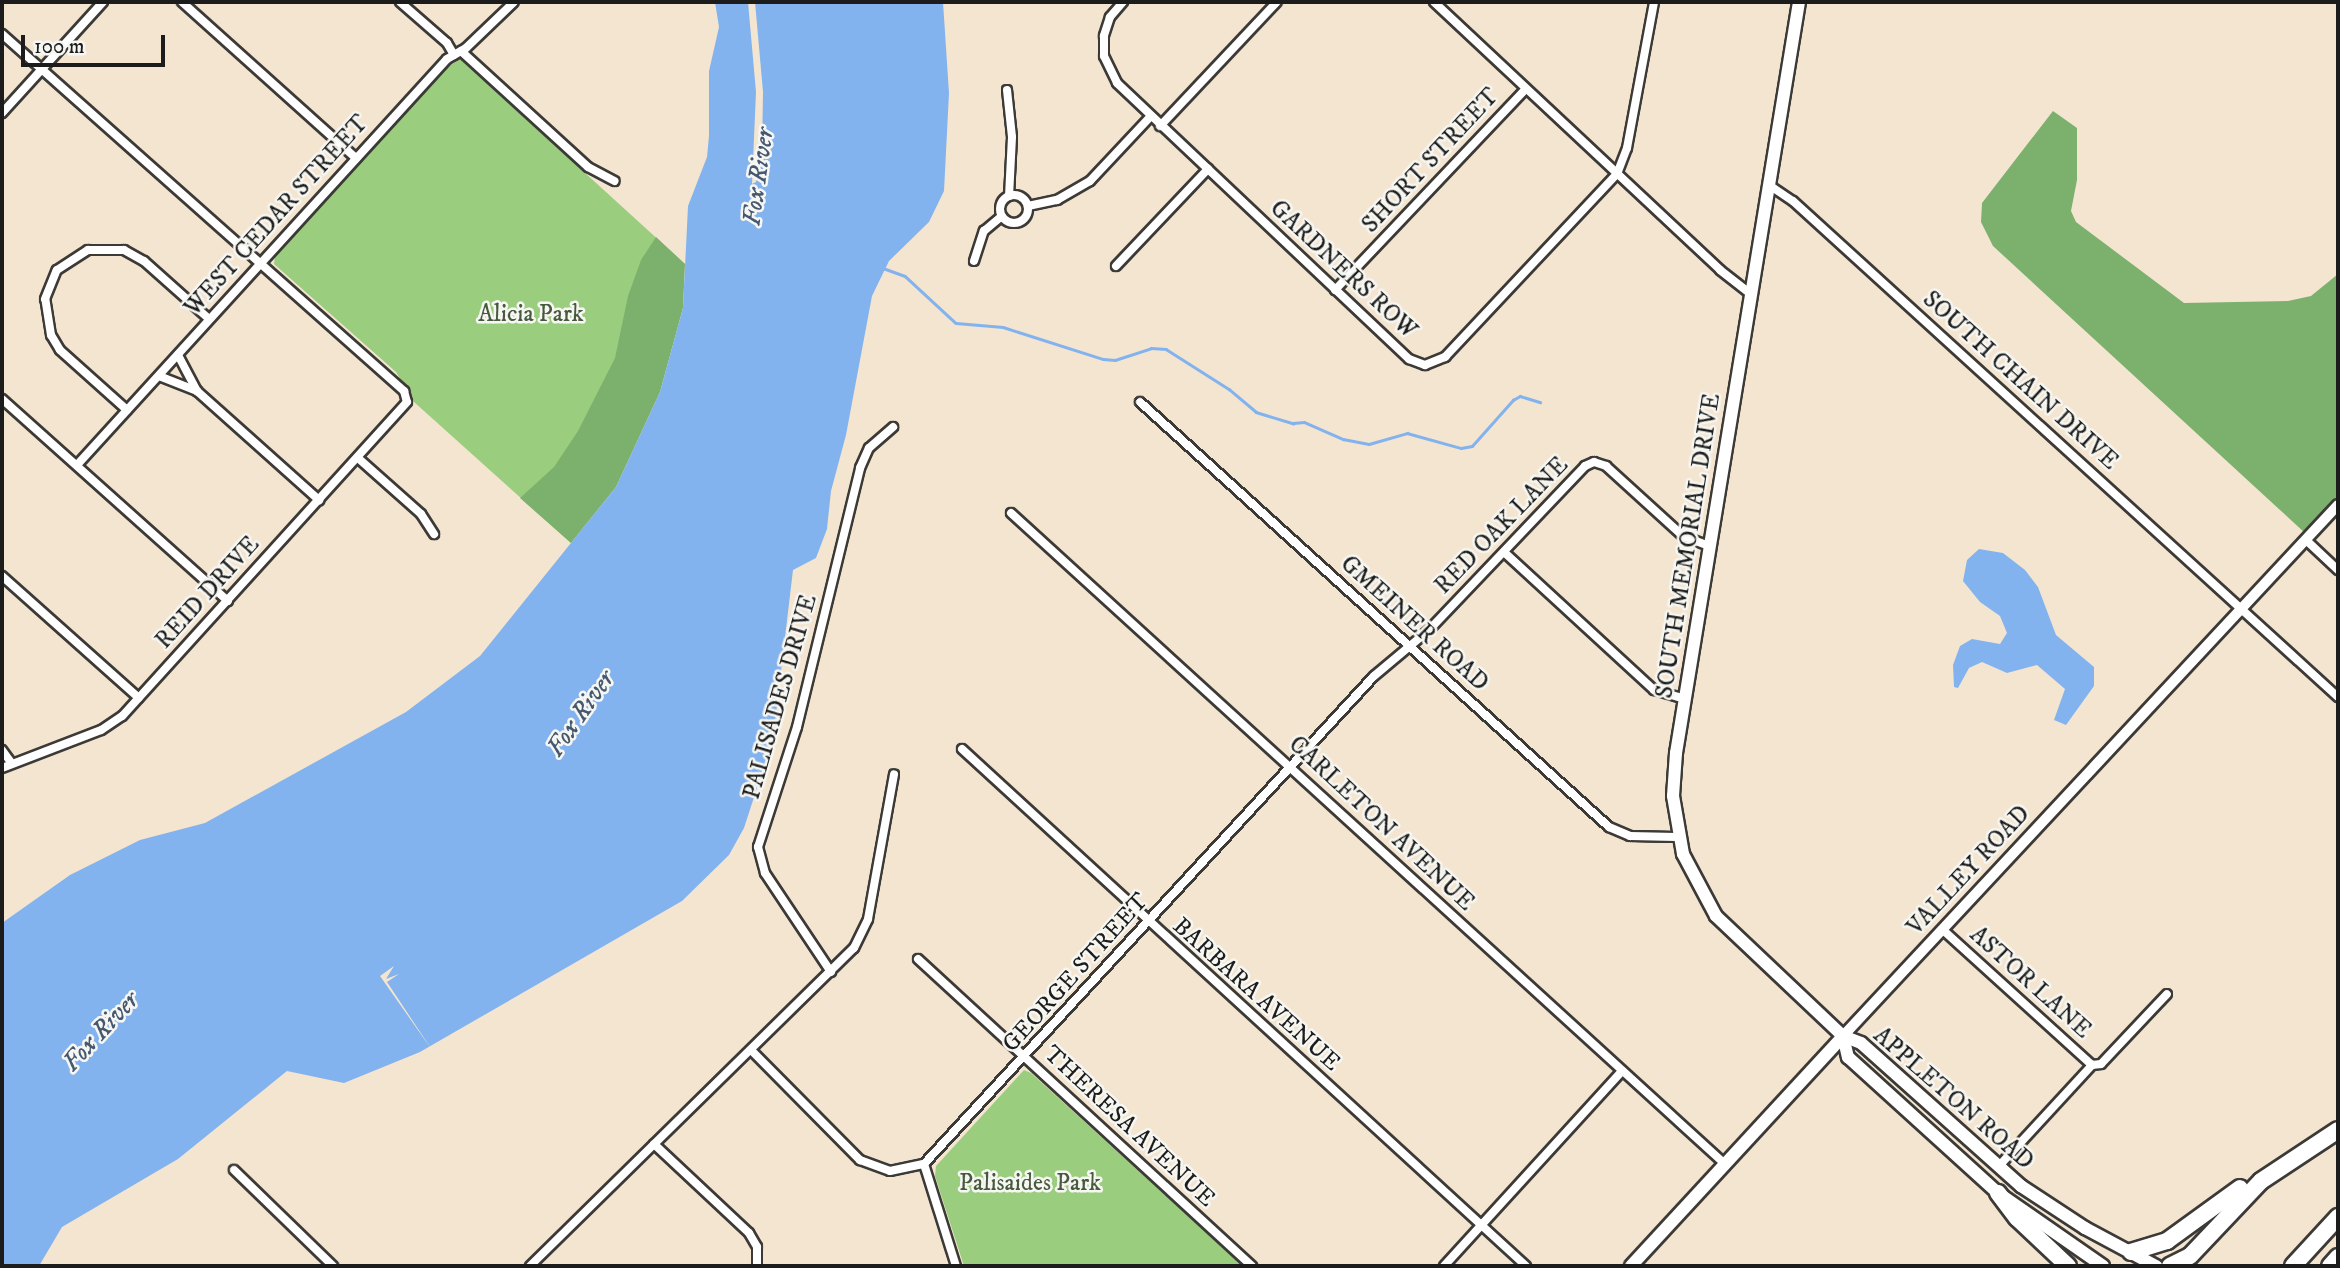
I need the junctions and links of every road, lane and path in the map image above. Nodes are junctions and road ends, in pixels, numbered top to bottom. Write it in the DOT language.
graph roads {
  1 [pos="103,2"];
  2 [pos="182,2"];
  3 [pos="400,2"];
  4 [pos="514,2"];
  5 [pos="1123,2"];
  6 [pos="1277,2"];
  7 [pos="1654,2"];
  8 [pos="1799,2"];
  9 [pos="1440,4"];
  10 [pos="2,34"];
  11 [pos="457,53"];
  12 [pos="41,69"];
  13 [pos="1526,89"];
  14 [pos="1007,90"];
  15 [pos="2,113"];
  16 [pos="1150,117"];
  17 [pos="1160,126"];
  18 [pos="356,158"];
  19 [pos="1208,169"];
  20 [pos="1618,174"];
  21 [pos="614,181"];
  22 [pos="1769,185"];
  23 [pos="1009,196"];
  24 [pos="1028,206"];
  25 [pos="1002,216"];
  26 [pos="974,261"];
  27 [pos="259,264"];
  28 [pos="1115,266"];
  29 [pos="1335,290"];
  30 [pos="1751,294"];
  31 [pos="209,319"];
  32 [pos="178,355"];
  33 [pos="159,376"];
  34 [pos="197,391"];
  35 [pos="2,399"];
  36 [pos="1140,402"];
  37 [pos="127,410"];
  38 [pos="893,426"];
  39 [pos="358,458"];
  40 [pos="77,465"];
  41 [pos="319,500"];
  42 [pos="2338,506"];
  43 [pos="1011,513"];
  44 [pos="434,534"];
  45 [pos="2306,540"];
  46 [pos="1711,547"];
  47 [pos="1504,552"];
  48 [pos="2338,570"];
  49 [pos="2,576"];
  50 [pos="228,601"];
  51 [pos="2242,609"];
  52 [pos="1409,647"];
  53 [pos="2338,697"];
  54 [pos="139,698"];
  55 [pos="1686,699"];
  56 [pos="2,750"];
  57 [pos="962,750"];
  58 [pos="10,761"];
  59 [pos="1291,767"];
  60 [pos="2,768"];
  61 [pos="894,774"];
  62 [pos="1679,837"];
  63 [pos="1148,922"];
  64 [pos="1943,930"];
  65 [pos="918,959"];
  66 [pos="831,972"];
  67 [pos="2167,994"];
  68 [pos="1843,1037"];
  69 [pos="751,1050"];
  70 [pos="1025,1057"];
  71 [pos="2092,1065"];
  72 [pos="1622,1070"];
  73 [pos="2338,1130"];
  74 [pos="654,1144"];
  75 [pos="924,1164"];
  76 [pos="1725,1164"];
  77 [pos="2282,1165"];
  78 [pos="1998,1167"];
  79 [pos="234,1170"];
  80 [pos="1998,1193"];
  81 [pos="2338,1217"];
  82 [pos="1481,1225"];
  83 [pos="2131,1252"];
  84 [pos="2338,1257"];
  85 [pos="333,1266"];
  86 [pos="530,1266"];
  87 [pos="757,1266"];
  88 [pos="956,1266"];
  89 [pos="1252,1266"];
  90 [pos="1444,1266"];
  91 [pos="1527,1266"];
  92 [pos="1631,1266"];
  93 [pos="2068,1266"];
  94 [pos="2103,1266"];
  95 [pos="2146,1266"];
  96 [pos="2156,1266"];
  97 [pos="2170,1266"];
  98 [pos="2293,1266"];
  99 [pos="2330,1266"];
  1 -- 12 [label="street"];
  2 -- 18 [label="street"];
  3 -- 11 [label="street"];
  4 -- 11 [label="street, WEST CEDAR STREET"];
  5 -- 16 [label="street, GARDNERS ROW"];
  6 -- 17 [label="street"];
  7 -- 20 [label="street"];
  8 -- 22 [label="main road, SOUTH MEMORIAL DRIVE"];
  9 -- 13 [label="street"];
  10 -- 12 [label="street"];
  11 -- 18 [label="street, WEST CEDAR STREET"];
  11 -- 21 [label="street"];
  12 -- 15 [label="street"];
  12 -- 27 [label="street"];
  13 -- 20 [label="street"];
  13 -- 29 [label="street, SHORT STREET"];
  14 -- 23 [label="street"];
  16 -- 17 [label="street, GARDNERS ROW"];
  16 -- 24 [label="street"];
  17 -- 19 [label="street, GARDNERS ROW"];
  18 -- 27 [label="street, WEST CEDAR STREET"];
  19 -- 28 [label="street"];
  19 -- 29 [label="street, GARDNERS ROW"];
  20 -- 29 [label="street, GARDNERS ROW"];
  20 -- 30 [label="street"];
  22 -- 30 [label="main road, SOUTH MEMORIAL DRIVE"];
  22 -- 51 [label="street, SOUTH CHAIN DRIVE"];
  23 -- 24 [label="street"];
  23 -- 25 [label="street"];
  24 -- 25 [label="street"];
  25 -- 26 [label="street"];
  27 -- 31 [label="street, WEST CEDAR STREET"];
  27 -- 39 [label="street, REID DRIVE"];
  30 -- 46 [label="main road, SOUTH MEMORIAL DRIVE"];
  31 -- 32 [label="street, WEST CEDAR STREET"];
  31 -- 37 [label="street"];
  32 -- 33 [label="street, WEST CEDAR STREET"];
  32 -- 34 [label="street"];
  33 -- 34 [label="street"];
  33 -- 37 [label="street, WEST CEDAR STREET"];
  34 -- 41 [label="street"];
  35 -- 40 [label="street"];
  36 -- 52 [label="street, GMEINER ROAD"];
  37 -- 40 [label="street, WEST CEDAR STREET"];
  38 -- 66 [label="street, PALISADES DRIVE"];
  39 -- 41 [label="street, REID DRIVE"];
  39 -- 44 [label="street"];
  40 -- 50 [label="street"];
  41 -- 50 [label="street, REID DRIVE"];
  42 -- 45 [label="street, VALLEY ROAD"];
  43 -- 59 [label="street, CARLETON AVENUE"];
  45 -- 48 [label="street"];
  45 -- 51 [label="street, VALLEY ROAD"];
  46 -- 47 [label="street, RED OAK LANE"];
  46 -- 55 [label="main road, SOUTH MEMORIAL DRIVE"];
  47 -- 52 [label="street, RED OAK LANE"];
  47 -- 55 [label="street"];
  49 -- 54 [label="street"];
  50 -- 54 [label="street, REID DRIVE"];
  51 -- 53 [label="street, SOUTH CHAIN DRIVE"];
  51 -- 64 [label="street, VALLEY ROAD"];
  52 -- 59 [label="street, GEORGE STREET"];
  52 -- 62 [label="street, GMEINER ROAD"];
  54 -- 58 [label="street, REID DRIVE"];
  55 -- 62 [label="main road, SOUTH MEMORIAL DRIVE"];
  56 -- 58 [label="street"];
  57 -- 63 [label="street, BARBARA AVENUE"];
  58 -- 60 [label="street, REID DRIVE"];
  59 -- 63 [label="street, GEORGE STREET"];
  59 -- 72 [label="street, CARLETON AVENUE"];
  61 -- 66 [label="street"];
  62 -- 68 [label="main road, SOUTH MEMORIAL DRIVE"];
  63 -- 70 [label="street, GEORGE STREET"];
  63 -- 82 [label="street, BARBARA AVENUE"];
  64 -- 68 [label="street, VALLEY ROAD"];
  64 -- 71 [label="street, ASTOR LANE"];
  65 -- 70 [label="street, THERESA AVENUE"];
  66 -- 69 [label="street"];
  67 -- 71 [label="street"];
  68 -- 76 [label="main road, VALLEY ROAD"];
  68 -- 78 [label="main road, APPLETON ROAD"];
  68 -- 80 [label="main road, APPLETON ROAD"];
  69 -- 74 [label="street"];
  69 -- 75 [label="street"];
  70 -- 75 [label="street, GEORGE STREET"];
  70 -- 89 [label="street, THERESA AVENUE"];
  71 -- 78 [label="street"];
  72 -- 76 [label="street, CARLETON AVENUE"];
  72 -- 82 [label="street"];
  73 -- 77 [label="highway"];
  74 -- 86 [label="street"];
  74 -- 87 [label="street"];
  75 -- 88 [label="street"];
  76 -- 92 [label="main road, VALLEY ROAD"];
  77 -- 83 [label="highway"];
  77 -- 97 [label="highway"];
  78 -- 83 [label="main road, APPLETON ROAD"];
  79 -- 85 [label="street"];
  80 -- 93 [label="highway"];
  80 -- 94 [label="main road, APPLETON ROAD"];
  81 -- 98 [label="highway"];
  82 -- 90 [label="street"];
  82 -- 91 [label="street, BARBARA AVENUE"];
  83 -- 96 [label="main road, APPLETON ROAD"];
  84 -- 99 [label="highway"];
  95 -- 96 [label="main road"];
}
